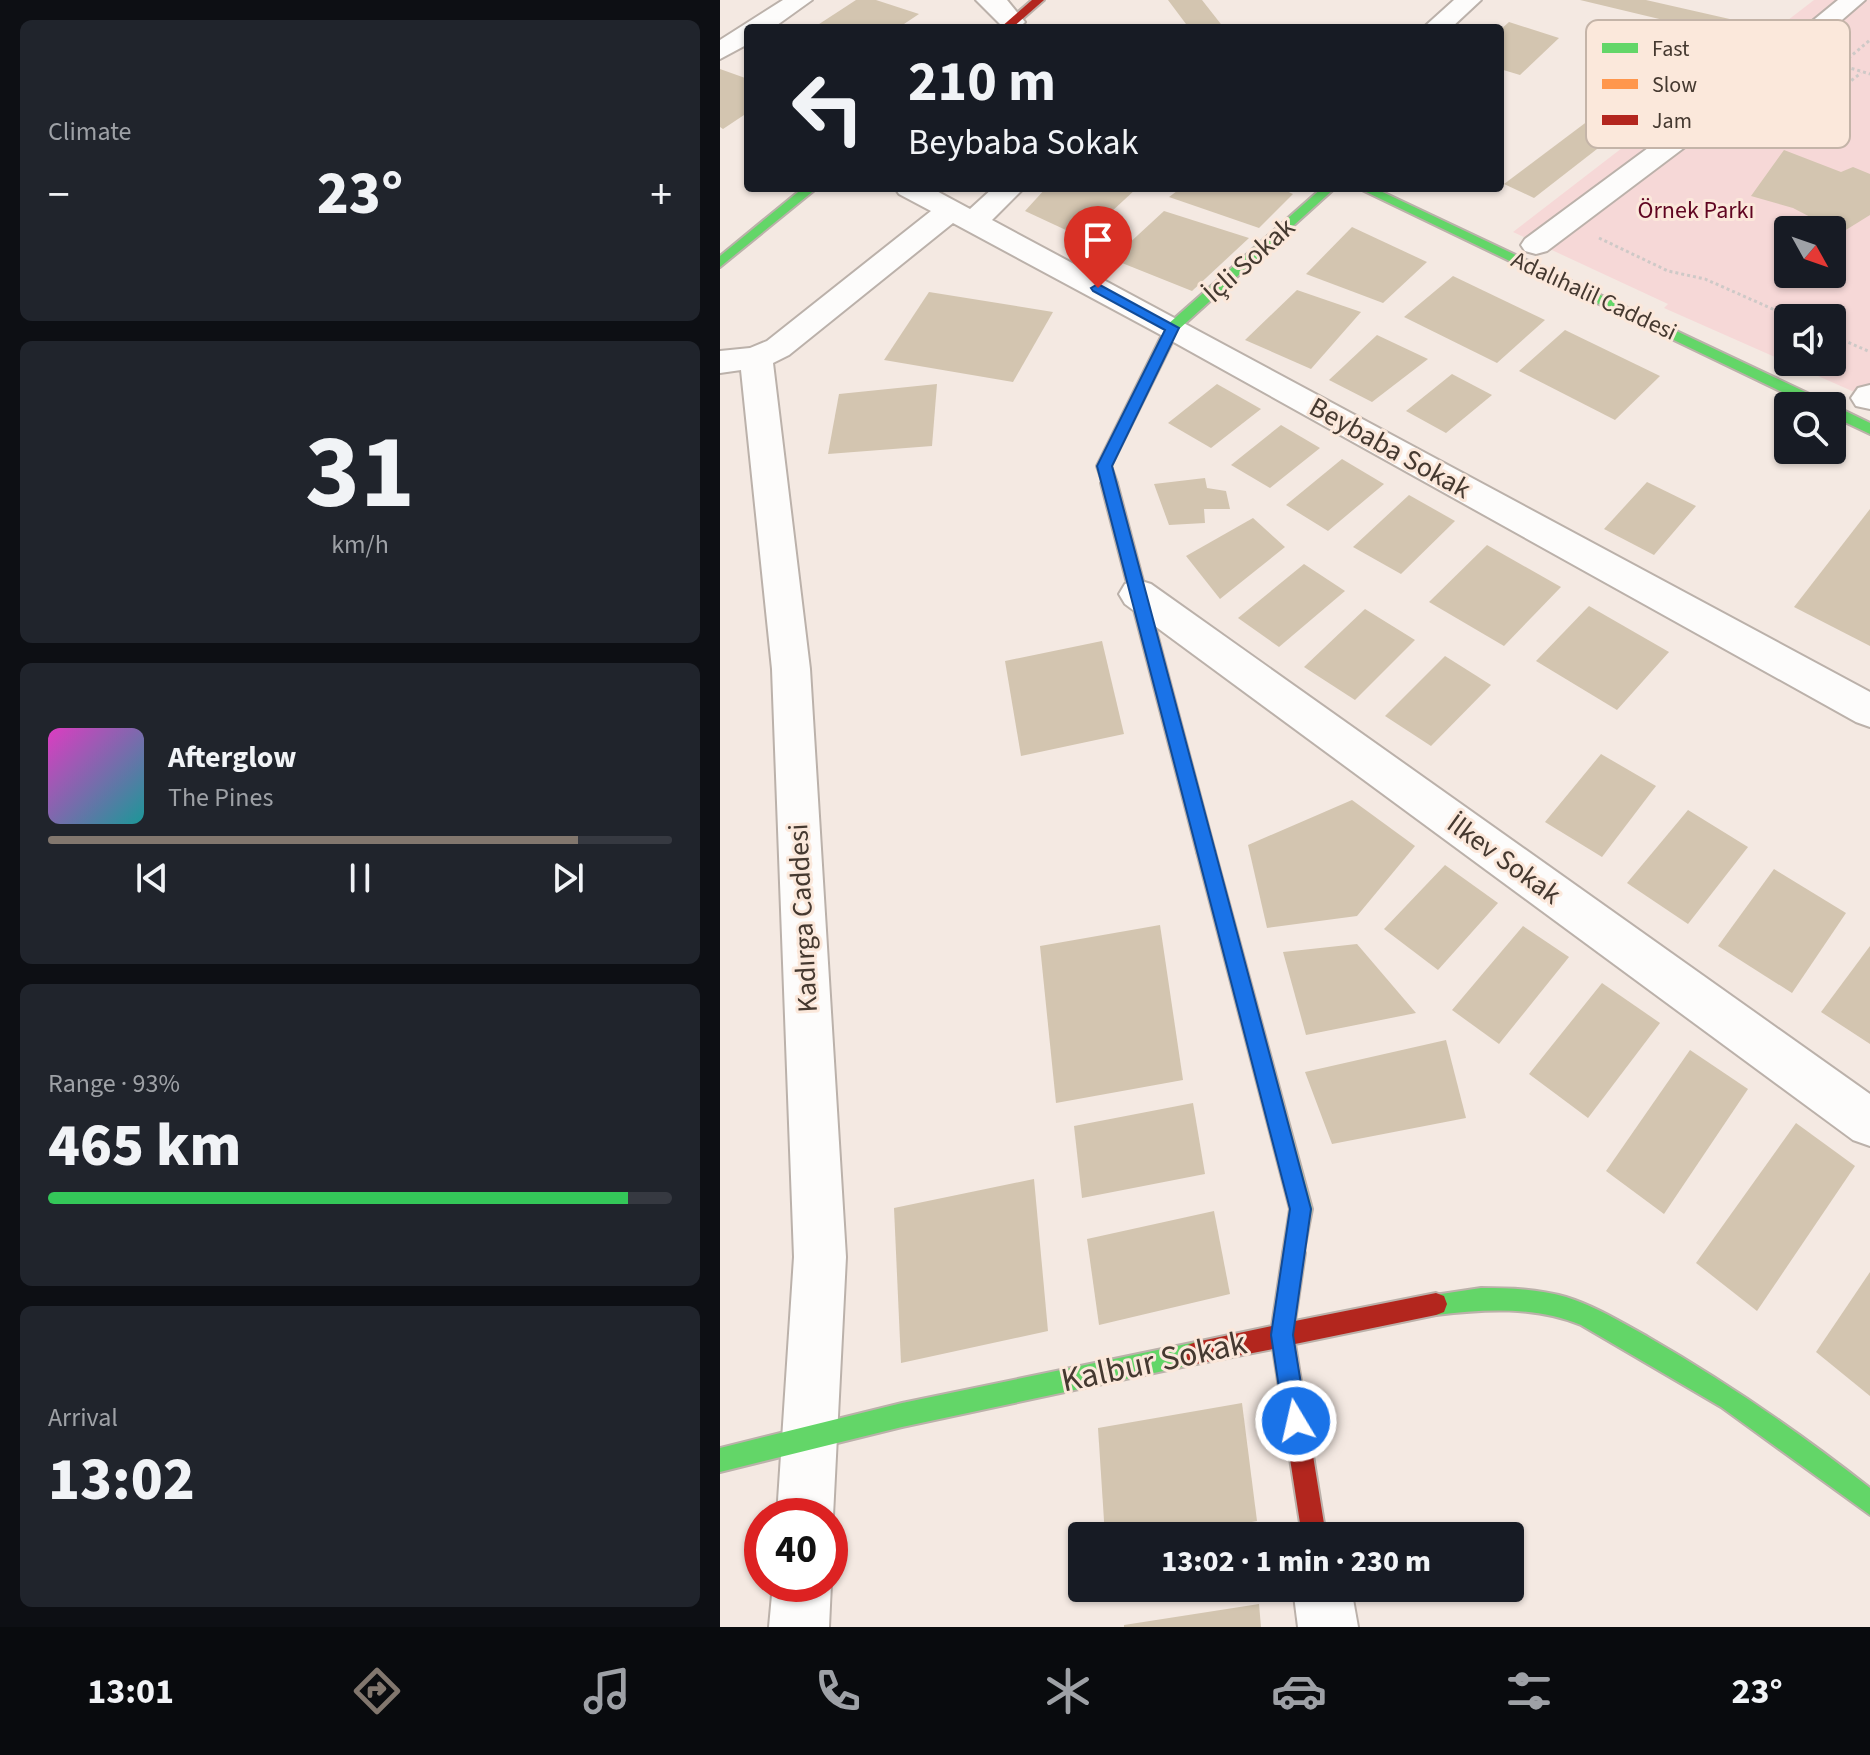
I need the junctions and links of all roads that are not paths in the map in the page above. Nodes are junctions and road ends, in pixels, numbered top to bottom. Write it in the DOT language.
graph roads {
  1 [pos="800,0"];
  2 [pos="988,0"];
  3 [pos="1039,0"];
  4 [pos="1469,0"];
  5 [pos="1853,0"];
  6 [pos="1829,20"];
  7 [pos="762,24"];
  8 [pos="1012,24"];
  9 [pos="1016,24"];
  10 [pos="1441,24"];
  11 [pos="744,36"];
  12 [pos="720,51"];
  13 [pos="1666,148"];
  14 [pos="806,192"];
  15 [pos="917,192"];
  16 [pos="1003,192"];
  17 [pos="1325,192"];
  18 [pos="1372,192"];
  19 [pos="962,216"];
  20 [pos="1536,245"];
  21 [pos="720,263"];
  22 [pos="1172,328"];
  23 [pos="738,360"];
  24 [pos="1794,392"];
  25 [pos="1869,408"];
  26 [pos="1846,409"];
  27 [pos="1138,594"];
  28 [pos="1870,711"];
  29 [pos="1870,1123"];
  30 [pos="1282,1335"];
  31 [pos="810,1435"];
  32 [pos="720,1460"];
  33 [pos="806,1498"];
  34 [pos="1870,1503"];
  35 [pos="1312,1522"];
  36 [pos="801,1602"];
  37 [pos="1324,1602"];
  38 [pos="799,1627"];
  39 [pos="1328,1627"];
  1 -- 7 [label="street"];
  2 -- 8 [label="street"];
  3 -- 9 [label="street"];
  4 -- 10 [label="street"];
  5 -- 6 [label="street"];
  11 -- 12 [label="street"];
  13 -- 20 [label="street"];
  14 -- 21 [label="street"];
  15 -- 19 [label="street, Beybaba Sokak"];
  16 -- 19 [label="street"];
  17 -- 22 [label="street, İçli Sokak"];
  18 -- 24 [label="street, Adalıhalil Caddesi"];
  19 -- 22 [label="street, Beybaba Sokak"];
  19 -- 23 [label="street"];
  22 -- 27 [label="street, İçli Sokak"];
  22 -- 28 [label="street, Beybaba Sokak"];
  23 -- 31 [label="street, Kadırga Caddesi"];
  25 -- 26 [label="street"];
  27 -- 29 [label="street, İlkev Sokak"];
  27 -- 30 [label="street, İçli Sokak"];
  30 -- 31 [label="street, Kalbur Sokak"];
  30 -- 34 [label="street, Kalbur Sokak"];
  30 -- 35 [label="street, İçli Sokak"];
  31 -- 32 [label="street, Kalbur Sokak"];
  31 -- 33 [label="street, Kadırga Caddesi"];
  36 -- 38 [label="street"];
  37 -- 39 [label="street"];
}
